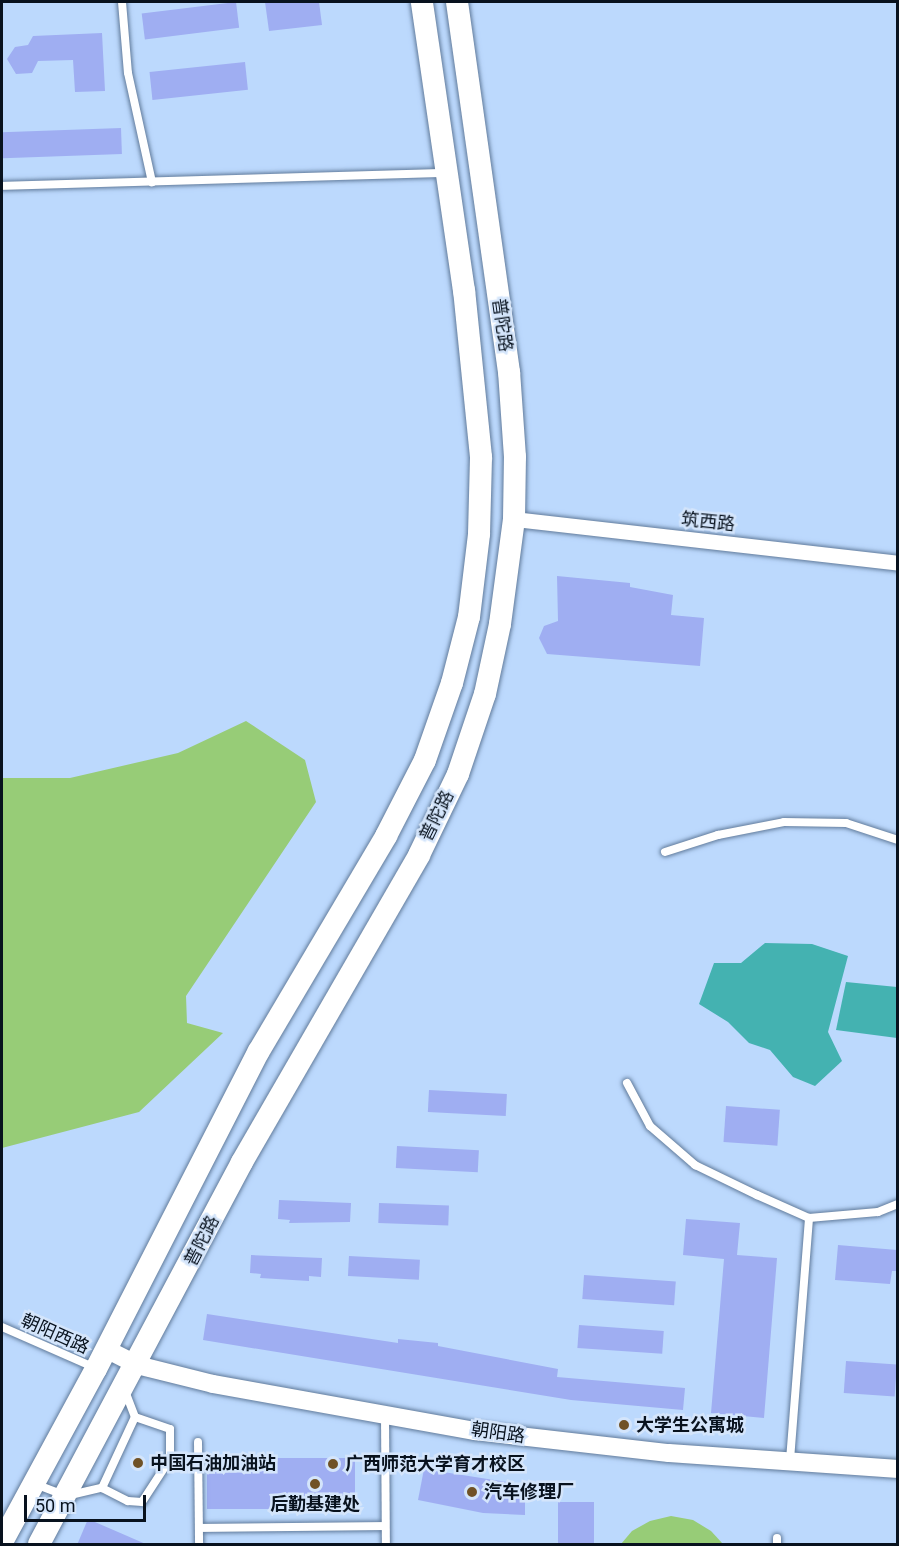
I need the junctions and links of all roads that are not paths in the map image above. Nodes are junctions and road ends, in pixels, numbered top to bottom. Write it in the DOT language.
graph roads {
  1 [pos="122,2"];
  2 [pos="422,2"];
  3 [pos="457,2"];
  4 [pos="447,173"];
  5 [pos="152,182"];
  6 [pos="2,186"];
  7 [pos="514,519"];
  8 [pos="897,563"];
  9 [pos="897,840"];
  10 [pos="665,852"];
  11 [pos="627,1083"];
  12 [pos="897,1204"];
  13 [pos="809,1218"];
  14 [pos="2,1327"];
  15 [pos="101,1359"];
  16 [pos="137,1365"];
  17 [pos="124,1389"];
  18 [pos="385,1415"];
  19 [pos="135,1417"];
  20 [pos="198,1442"];
  21 [pos="790,1462"];
  22 [pos="897,1469"];
  23 [pos="34,1483"];
  24 [pos="102,1488"];
  25 [pos="66,1496"];
  26 [pos="385,1526"];
  27 [pos="199,1528"];
  28 [pos="2,1542"];
  29 [pos="39,1545"];
  30 [pos="199,1545"];
  31 [pos="386,1545"];
  1 -- 5 [label="lane"];
  2 -- 4 [label="main road, 普陀路"];
  3 -- 7 [label="main road, 普陀路"];
  4 -- 5 [label="lane"];
  4 -- 15 [label="main road, 普陀路"];
  5 -- 6 [label="lane"];
  7 -- 8 [label="street, 筑西路"];
  7 -- 16 [label="main road, 普陀路"];
  9 -- 10 [label="lane"];
  11 -- 13 [label="lane"];
  12 -- 13 [label="lane"];
  13 -- 21 [label="lane"];
  14 -- 15 [label="lane, 朝阳西路"];
  15 -- 16 [label="street, 朝阳路"];
  15 -- 23 [label="main road, 普陀路"];
  16 -- 17 [label="main road, 普陀路"];
  16 -- 18 [label="street, 朝阳路"];
  17 -- 19 [label="lane"];
  17 -- 25 [label="main road, 普陀路"];
  18 -- 21 [label="street, 朝阳路"];
  18 -- 26 [label="lane"];
  19 -- 24 [label="lane"];
  19 -- 24 [label="lane"];
  20 -- 27 [label="lane"];
  21 -- 22 [label="street, 朝阳路"];
  23 -- 25 [label="lane"];
  23 -- 28 [label="main road, 普陀路"];
  24 -- 25 [label="lane"];
  25 -- 29 [label="main road, 普陀路"];
  26 -- 27 [label="lane"];
  26 -- 31 [label="lane"];
  27 -- 30 [label="lane"];
}
